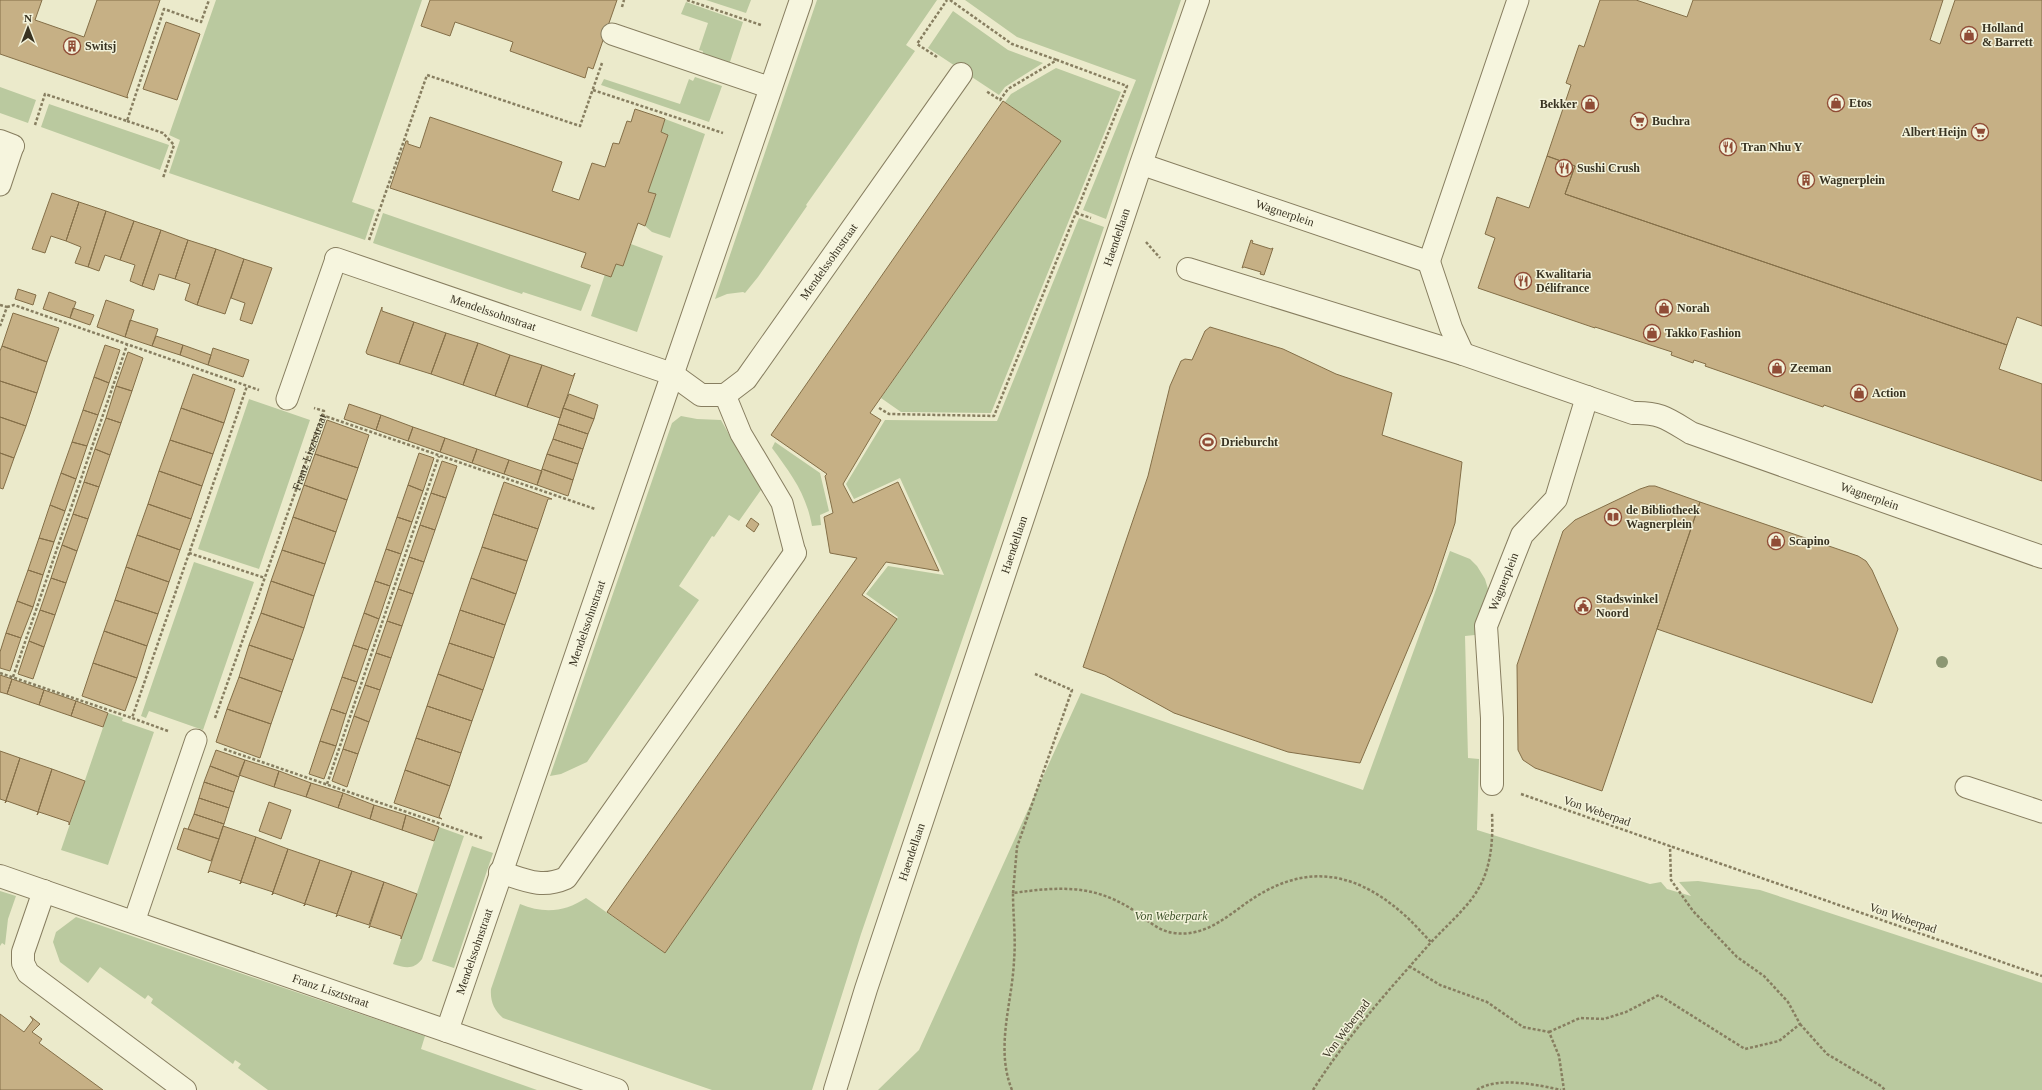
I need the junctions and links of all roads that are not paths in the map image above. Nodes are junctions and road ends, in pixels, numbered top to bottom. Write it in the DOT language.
graph roads {
  1 [pos="801,0"];
  2 [pos="1198,0"];
  3 [pos="1518,0"];
  4 [pos="612,34"];
  5 [pos="961,74"];
  6 [pos="771,88"];
  7 [pos="7,143"];
  8 [pos="1141,164"];
  9 [pos="0,185"];
  10 [pos="336,259"];
  11 [pos="1429,262"];
  12 [pos="1188,270"];
  13 [pos="1462,354"];
  14 [pos="672,374"];
  15 [pos="724,395"];
  16 [pos="1586,397"];
  17 [pos="287,399"];
  18 [pos="796,552"];
  19 [pos="2042,557"];
  20 [pos="201,742"];
  21 [pos="1492,784"];
  22 [pos="1966,787"];
  23 [pos="2042,812"];
  24 [pos="500,872"];
  25 [pos="0,876"];
  26 [pos="44,891"];
  27 [pos="134,922"];
  28 [pos="447,1031"];
  29 [pos="185,1090"];
  30 [pos="616,1090"];
  31 [pos="835,1090"];
  1 -- 6 [label="street, Mendelssohnstraat"];
  2 -- 8 [label="street, Haendellaan"];
  3 -- 11 [label="lane"];
  4 -- 6 [label="lane"];
  5 -- 15 [label="street, Mendelssohnstraat"];
  6 -- 14 [label="street, Mendelssohnstraat"];
  7 -- 9 [label="lane"];
  8 -- 11 [label="lane, Wagnerplein"];
  8 -- 31 [label="street, Haendellaan"];
  10 -- 14 [label="street, Mendelssohnstraat"];
  10 -- 17 [label="lane"];
  11 -- 13 [label="street"];
  12 -- 13 [label="street, Wagnerplein"];
  13 -- 16 [label="street, Wagnerplein"];
  14 -- 15 [label="street, Mendelssohnstraat"];
  14 -- 24 [label="street, Mendelssohnstraat"];
  15 -- 18 [label="lane"];
  16 -- 19 [label="street, Wagnerplein"];
  16 -- 21 [label="street, Wagnerplein"];
  18 -- 24 [label="street"];
  20 -- 27 [label="lane"];
  22 -- 23 [label="lane"];
  24 -- 28 [label="street, Mendelssohnstraat"];
  25 -- 26 [label="street, Franz Lisztstraat"];
  26 -- 27 [label="street, Franz Lisztstraat"];
  26 -- 29 [label="street"];
  27 -- 28 [label="street, Franz Lisztstraat"];
  28 -- 30 [label="street, Franz Lisztstraat"];
}
